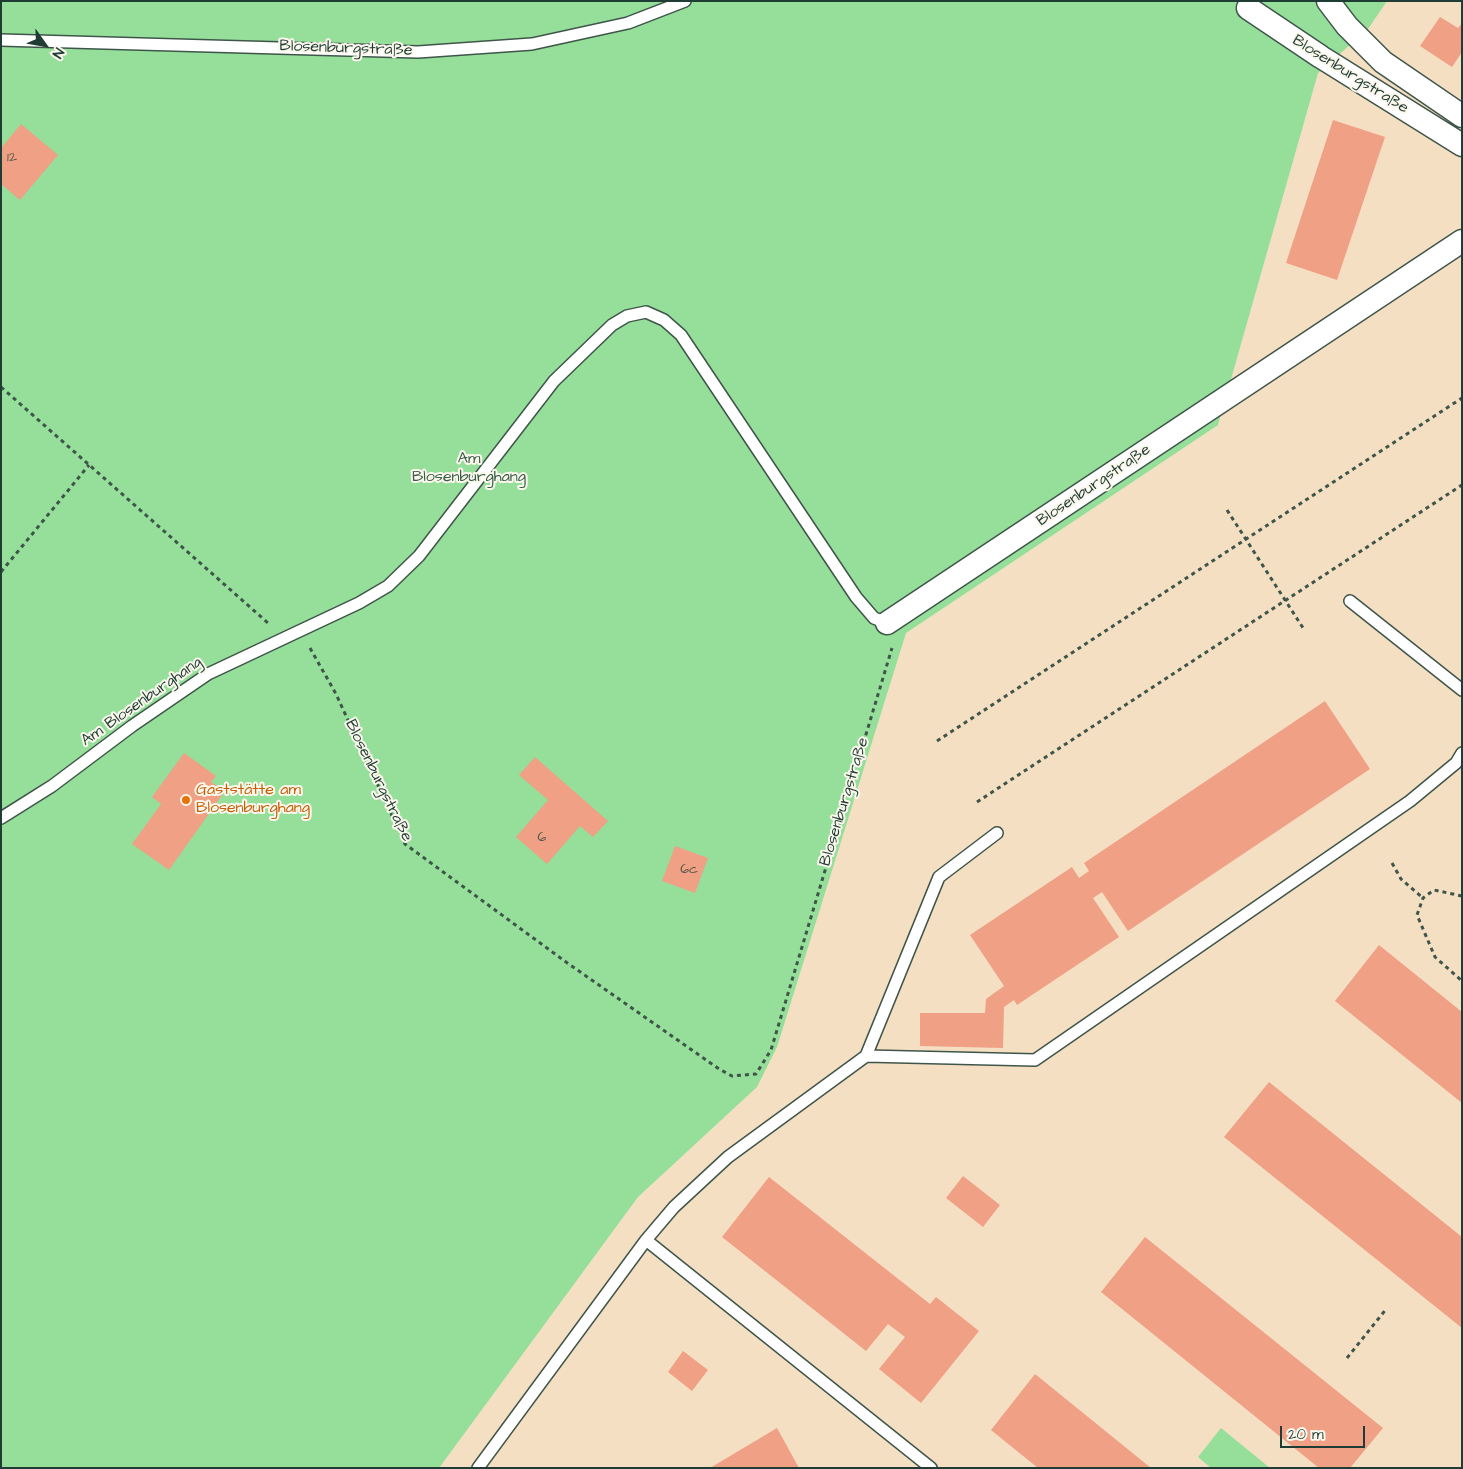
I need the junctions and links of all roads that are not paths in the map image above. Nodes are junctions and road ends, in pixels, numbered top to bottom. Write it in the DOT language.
graph roads {
  1 [pos="685,1"];
  2 [pos="1328,1"];
  3 [pos="1245,5"];
  4 [pos="1,40"];
  5 [pos="1462,116"];
  6 [pos="1462,145"];
  7 [pos="1462,241"];
  8 [pos="1350,601"];
  9 [pos="887,623"];
  10 [pos="1462,690"];
  11 [pos="1462,753"];
  12 [pos="1,818"];
  13 [pos="997,833"];
  14 [pos="866,1056"];
  15 [pos="646,1240"];
  16 [pos="478,1468"];
  17 [pos="931,1468"];
  1 -- 4 [label="lane, Blosenburgstraße"];
  2 -- 5 [label="street, Blosenburgstraße"];
  3 -- 6 [label="street, Blosenburgstraße"];
  7 -- 9 [label="street, Blosenburgstraße"];
  8 -- 10 [label="lane"];
  9 -- 12 [label="lane, Am Blosenburghang"];
  11 -- 14 [label="lane"];
  13 -- 14 [label="lane"];
  14 -- 15 [label="lane"];
  15 -- 16 [label="lane"];
  15 -- 17 [label="lane"];
}
